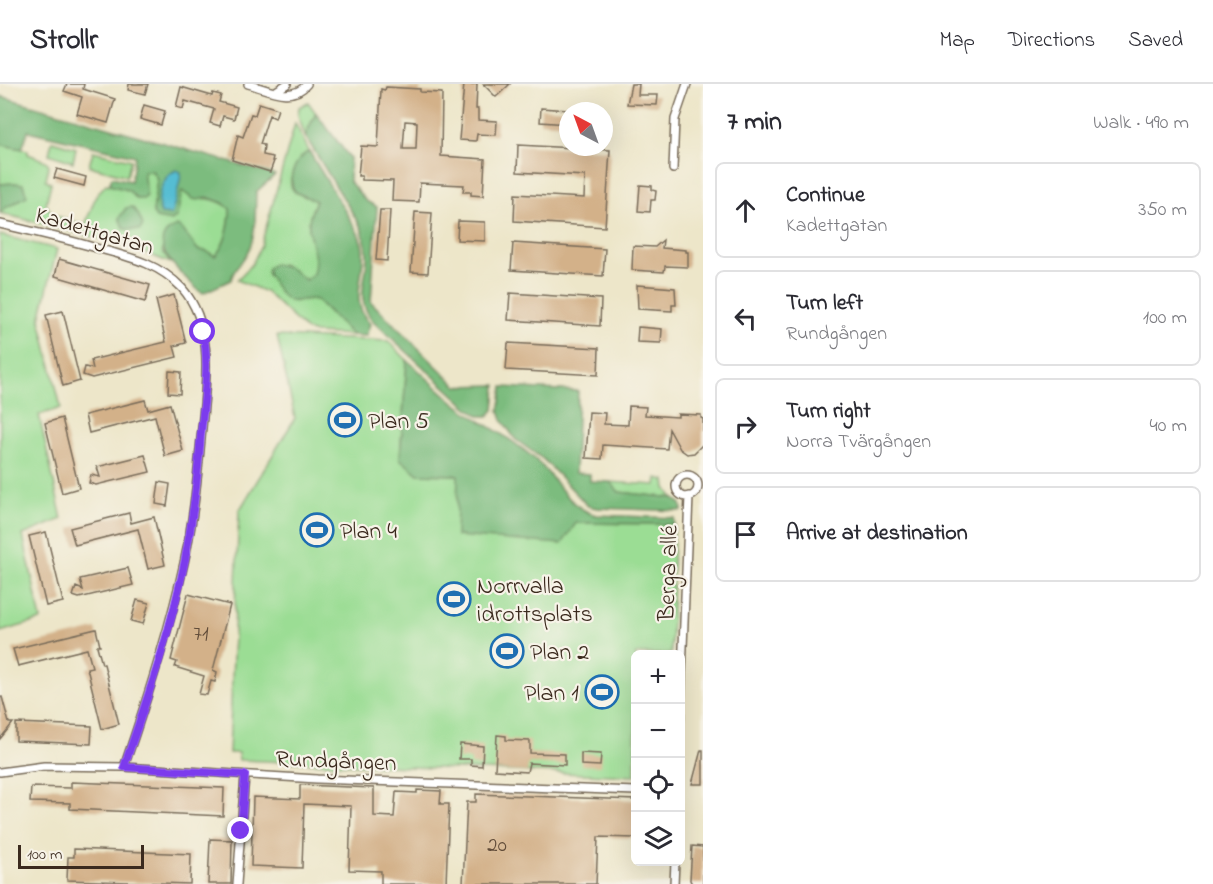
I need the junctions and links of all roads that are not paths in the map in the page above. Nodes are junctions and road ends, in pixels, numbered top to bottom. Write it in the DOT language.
graph roads {
  1 [pos="248,84"];
  2 [pos="287,84"];
  3 [pos="307,84"];
  4 [pos="687,84"];
  5 [pos="276,92"];
  6 [pos="672,169"];
  7 [pos="0,224"];
  8 [pos="689,496"];
  9 [pos="682,704"];
  10 [pos="124,767"];
  11 [pos="0,772"];
  12 [pos="245,775"];
  13 [pos="631,791"];
  14 [pos="675,866"];
  15 [pos="237,884"];
  16 [pos="674,884"];
  1 -- 5 [label="street"];
  2 -- 5 [label="street"];
  3 -- 5 [label="street"];
  4 -- 6 [label="street"];
  7 -- 10 [label="street, Kadettgatan"];
  8 -- 9 [label="street, Berga allé"];
  10 -- 11 [label="street, Rundgången"];
  10 -- 12 [label="street, Rundgången"];
  12 -- 13 [label="street, Rundgången"];
  12 -- 15 [label="street"];
  14 -- 16 [label="street"];
}
